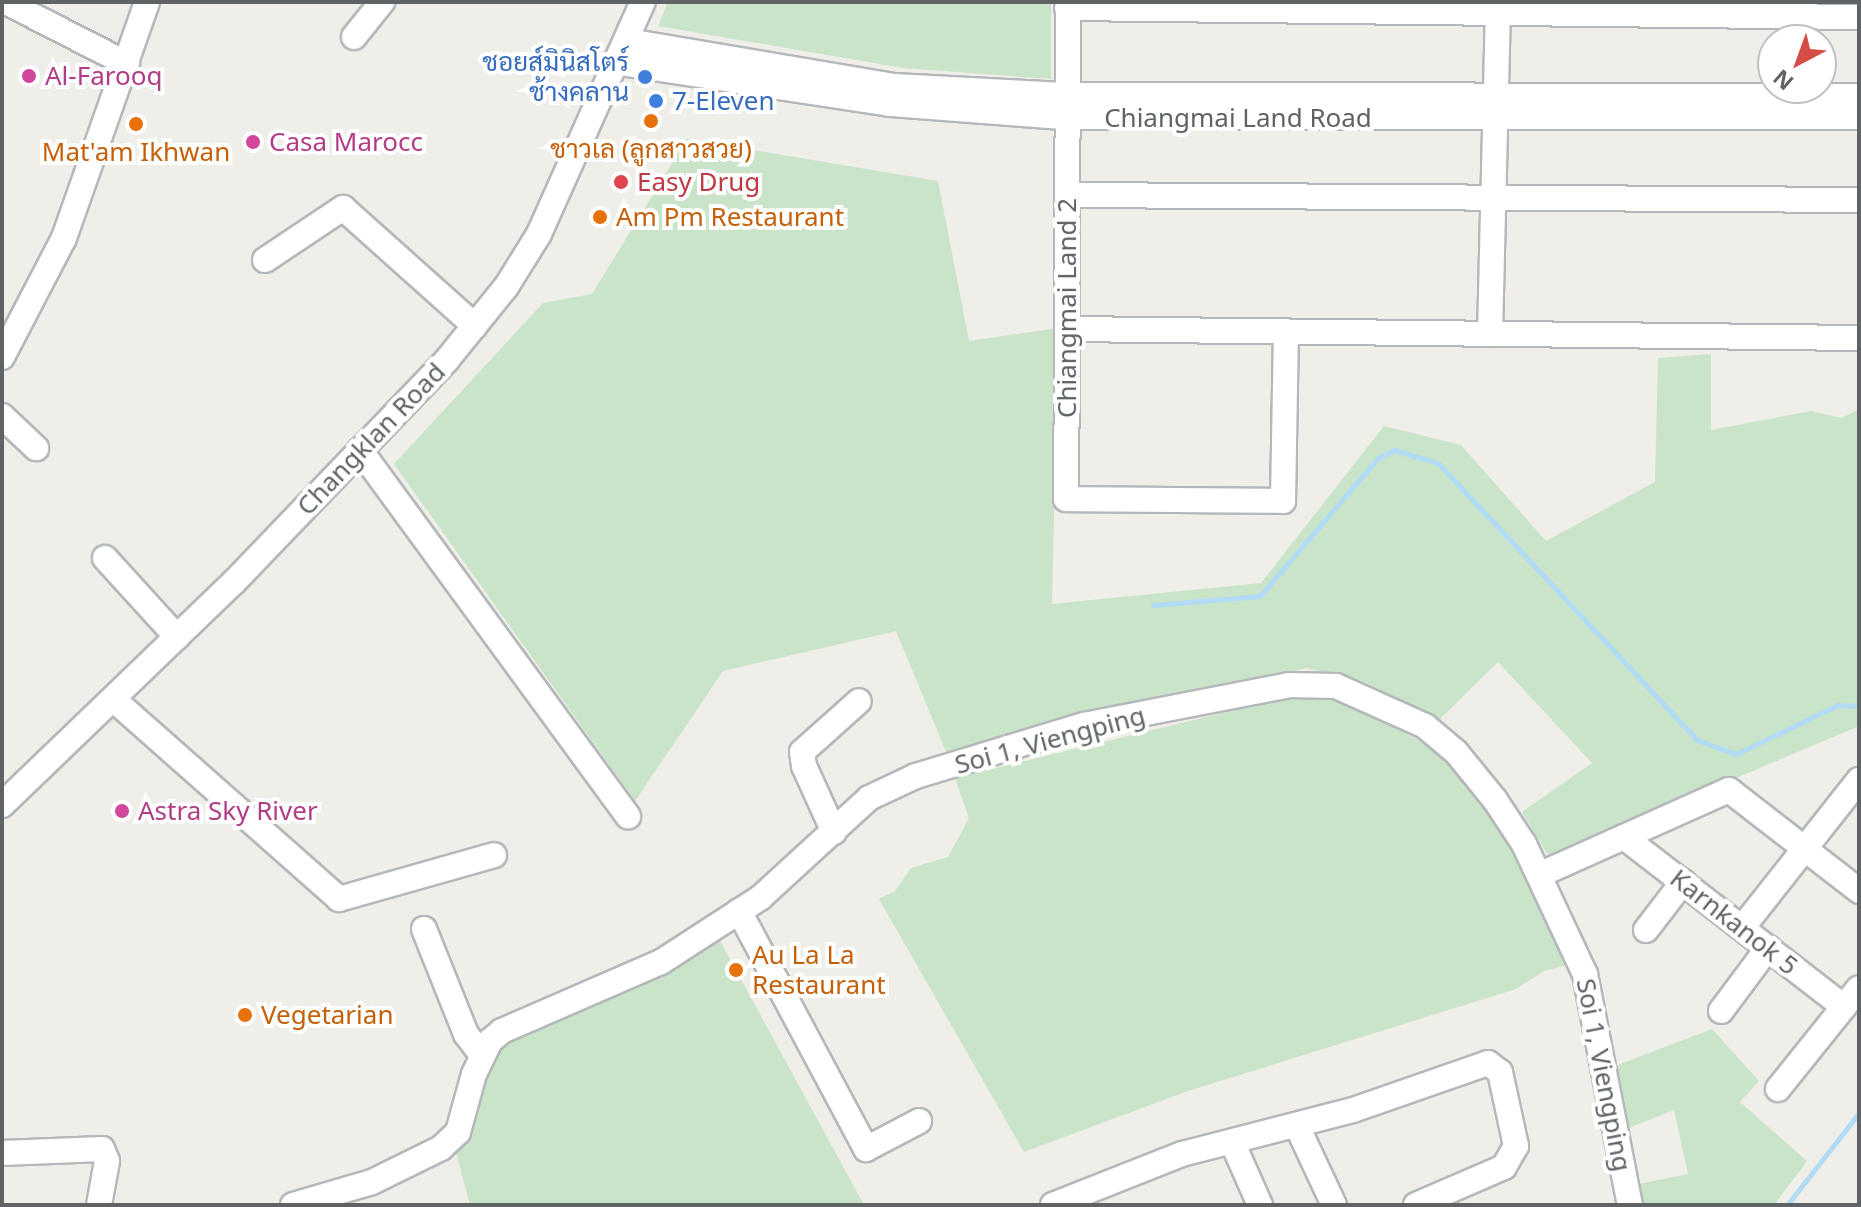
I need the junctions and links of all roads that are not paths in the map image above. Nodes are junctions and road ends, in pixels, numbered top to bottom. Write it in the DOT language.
graph roads {
  1 [pos="6,2"];
  2 [pos="147,2"];
  3 [pos="382,2"];
  4 [pos="643,2"];
  5 [pos="1068,5"];
  6 [pos="1498,9"];
  7 [pos="1859,17"];
  8 [pos="354,37"];
  9 [pos="624,52"];
  10 [pos="127,64"];
  11 [pos="1859,96"];
  12 [pos="1064,106"];
  13 [pos="1496,107"];
  14 [pos="1859,117"];
  15 [pos="1067,195"];
  16 [pos="1493,199"];
  17 [pos="1859,200"];
  18 [pos="265,260"];
  19 [pos="475,326"];
  20 [pos="1067,329"];
  21 [pos="1286,331"];
  22 [pos="1490,334"];
  23 [pos="1859,338"];
  24 [pos="2,357"];
  25 [pos="2,416"];
  26 [pos="36,448"];
  27 [pos="360,450"];
  28 [pos="105,558"];
  29 [pos="177,637"];
  30 [pos="113,699"];
  31 [pos="859,701"];
  32 [pos="1859,780"];
  33 [pos="2,805"];
  34 [pos="628,816"];
  35 [pos="834,832"];
  36 [pos="1624,837"];
  37 [pos="1805,848"];
  38 [pos="494,855"];
  39 [pos="1539,875"];
  40 [pos="1683,882"];
  41 [pos="1859,891"];
  42 [pos="739,911"];
  43 [pos="1742,928"];
  44 [pos="424,929"];
  45 [pos="1646,930"];
  46 [pos="1768,948"];
  47 [pos="1851,997"];
  48 [pos="1721,1011"];
  49 [pos="482,1055"];
  50 [pos="1778,1089"];
  51 [pos="919,1121"];
  52 [pos="1297,1126"];
  53 [pos="1233,1144"];
  54 [pos="2,1153"];
  55 [pos="99,1205"];
  56 [pos="293,1205"];
  57 [pos="1053,1205"];
  58 [pos="1260,1205"];
  59 [pos="1334,1205"];
  60 [pos="1416,1205"];
  61 [pos="1630,1205"];
  1 -- 10 [label="street"];
  2 -- 10 [label="street"];
  3 -- 8 [label="street"];
  4 -- 9 [label="street, Changklan Road"];
  5 -- 6 [label="street"];
  5 -- 12 [label="street, Chiangmai Land 2"];
  6 -- 7 [label="street"];
  6 -- 13 [label="street"];
  9 -- 12 [label="street, Chiangmai Land Road"];
  9 -- 19 [label="street, Changklan Road"];
  10 -- 24 [label="street"];
  11 -- 13 [label="street, Chiangmai Land Road"];
  12 -- 13 [label="street, Chiangmai Land Road"];
  12 -- 15 [label="street, Chiangmai Land 2"];
  13 -- 14 [label="street, Chiangmai Land Road"];
  13 -- 16 [label="street"];
  15 -- 16 [label="street"];
  15 -- 20 [label="street, Chiangmai Land 2"];
  16 -- 17 [label="street"];
  16 -- 22 [label="street"];
  18 -- 19 [label="street"];
  19 -- 27 [label="street, Changklan Road"];
  20 -- 21 [label="street"];
  20 -- 21 [label="street, Chiangmai Land 2"];
  21 -- 22 [label="street"];
  22 -- 23 [label="street"];
  25 -- 26 [label="street"];
  27 -- 29 [label="street, Changklan Road"];
  27 -- 34 [label="street"];
  28 -- 29 [label="street"];
  29 -- 30 [label="street, Changklan Road"];
  30 -- 33 [label="street, Changklan Road"];
  30 -- 38 [label="street"];
  31 -- 35 [label="street"];
  32 -- 37 [label="street"];
  35 -- 39 [label="street, Soi 1, Viengping"];
  35 -- 42 [label="street, Soi 1, Viengping"];
  36 -- 37 [label="street"];
  36 -- 39 [label="street"];
  36 -- 40 [label="street, Karnkanok 5"];
  37 -- 41 [label="street"];
  37 -- 43 [label="street"];
  39 -- 61 [label="street, Soi 1, Viengping"];
  40 -- 43 [label="street, Karnkanok 5"];
  40 -- 45 [label="street"];
  42 -- 49 [label="street, Soi 1, Viengping"];
  42 -- 51 [label="street"];
  43 -- 46 [label="street, Karnkanok 5"];
  44 -- 49 [label="street"];
  46 -- 47 [label="street, Karnkanok 5"];
  46 -- 48 [label="street"];
  47 -- 50 [label="street"];
  49 -- 56 [label="street, Soi 1, Viengping"];
  52 -- 53 [label="street"];
  52 -- 59 [label="street"];
  52 -- 60 [label="street"];
  53 -- 57 [label="street"];
  53 -- 58 [label="street"];
  54 -- 55 [label="street"];
}
